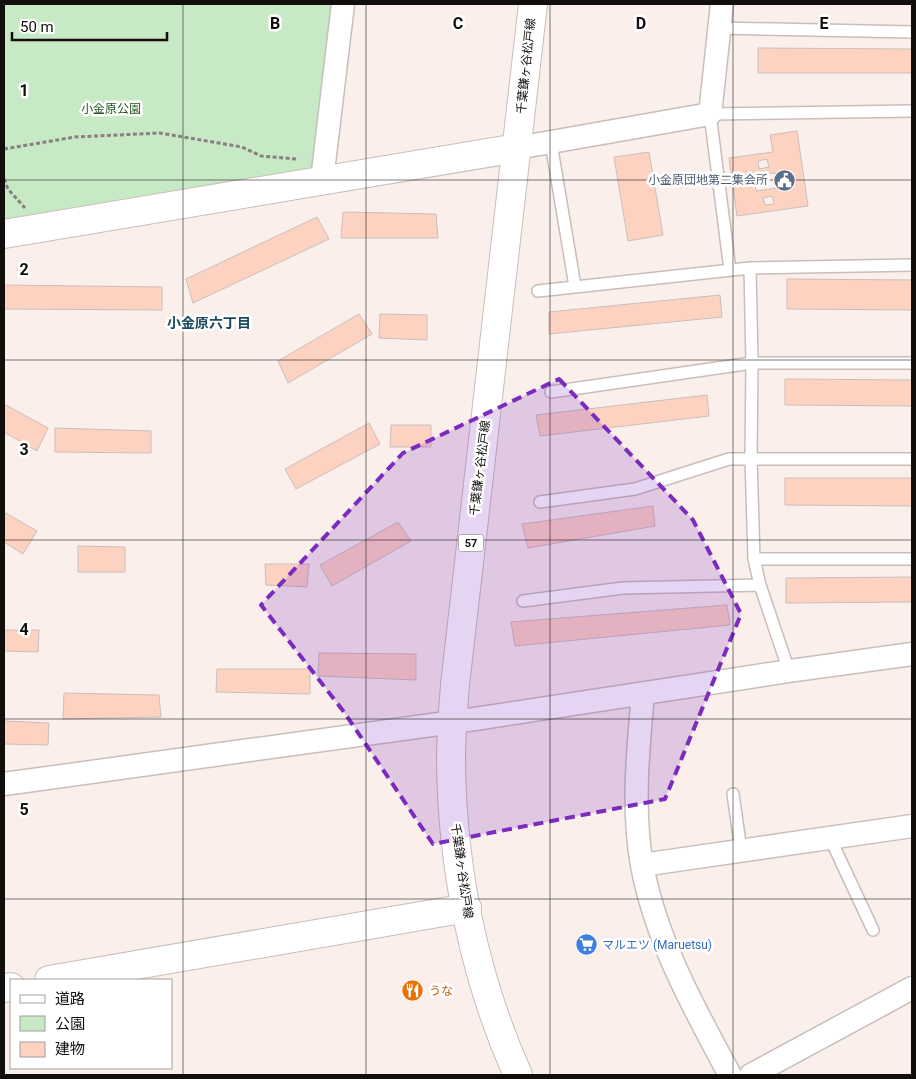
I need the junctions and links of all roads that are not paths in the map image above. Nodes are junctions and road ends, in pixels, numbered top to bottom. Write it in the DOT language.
graph roads {
  1 [pos="343,4"];
  2 [pos="533,4"];
  3 [pos="722,4"];
  4 [pos="720,28"];
  5 [pos="912,32"];
  6 [pos="912,110"];
  7 [pos="710,114"];
  8 [pos="551,143"];
  9 [pos="517,148"];
  10 [pos="323,171"];
  11 [pos="4,234"];
  12 [pos="912,265"];
  13 [pos="750,268"];
  14 [pos="730,270"];
  15 [pos="575,286"];
  16 [pos="538,291"];
  17 [pos="752,363"];
  18 [pos="912,363"];
  19 [pos="551,392"];
  20 [pos="751,458"];
  21 [pos="912,459"];
  22 [pos="540,502"];
  23 [pos="754,559"];
  24 [pos="912,559"];
  25 [pos="760,586"];
  26 [pos="523,600"];
  27 [pos="912,654"];
  28 [pos="789,671"];
  29 [pos="643,694"];
  30 [pos="453,722"];
  31 [pos="4,784"];
  32 [pos="733,794"];
  33 [pos="912,826"];
  34 [pos="830,838"];
  35 [pos="741,850"];
  36 [pos="642,864"];
  37 [pos="467,908"];
  38 [pos="873,930"];
  39 [pos="55,979"];
  40 [pos="912,988"];
  41 [pos="516,1075"];
  42 [pos="730,1075"];
  43 [pos="751,1075"];
  1 -- 10 [label="street"];
  2 -- 9 [label="main road, 千葉鎌ヶ谷松戸線 / 57"];
  3 -- 4 [label="street"];
  4 -- 5 [label="lane"];
  4 -- 7 [label="street"];
  6 -- 7 [label="lane"];
  7 -- 8 [label="street"];
  7 -- 14 [label="lane"];
  8 -- 9 [label="street"];
  8 -- 15 [label="lane"];
  9 -- 10 [label="main road"];
  9 -- 30 [label="main road, 千葉鎌ヶ谷松戸線 / 57"];
  10 -- 11 [label="main road"];
  12 -- 13 [label="lane"];
  13 -- 14 [label="lane"];
  13 -- 17 [label="lane"];
  14 -- 15 [label="lane"];
  15 -- 16 [label="lane"];
  17 -- 18 [label="lane"];
  17 -- 19 [label="lane"];
  17 -- 20 [label="lane"];
  20 -- 21 [label="lane"];
  20 -- 22 [label="lane"];
  20 -- 23 [label="lane"];
  23 -- 24 [label="lane"];
  23 -- 25 [label="lane"];
  25 -- 26 [label="lane"];
  25 -- 28 [label="lane"];
  27 -- 28 [label="street"];
  28 -- 29 [label="street"];
  29 -- 30 [label="street"];
  29 -- 36 [label="street"];
  30 -- 31 [label="street"];
  30 -- 37 [label="main road, 千葉鎌ヶ谷松戸線 / 57"];
  32 -- 35 [label="lane"];
  33 -- 34 [label="street"];
  34 -- 35 [label="street"];
  34 -- 38 [label="lane"];
  35 -- 36 [label="street"];
  36 -- 42 [label="street"];
  37 -- 39 [label="main road"];
  37 -- 41 [label="main road, 千葉鎌ヶ谷松戸線 / 57"];
  40 -- 43 [label="street"];
}
